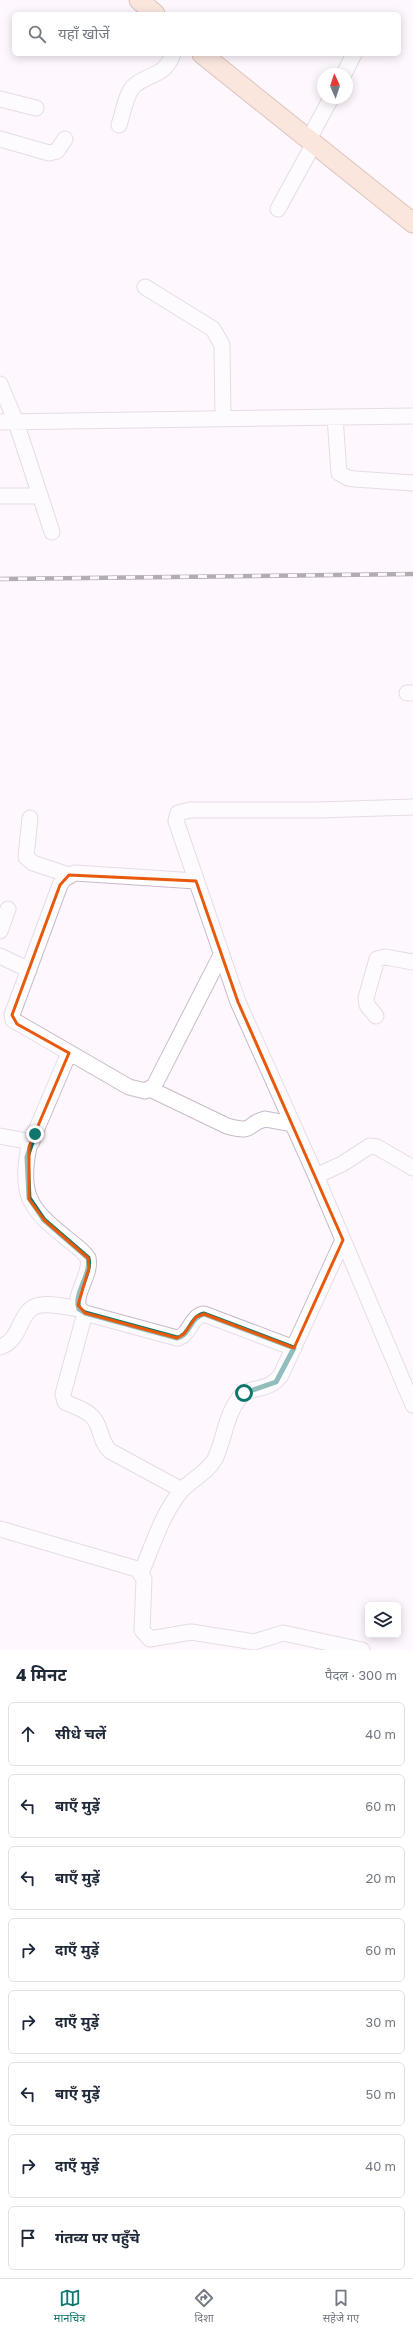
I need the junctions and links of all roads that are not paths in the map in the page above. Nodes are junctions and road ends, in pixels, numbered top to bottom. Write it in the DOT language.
graph roads {
  1 [pos="139,0"];
  2 [pos="153,12"];
  3 [pos="172,56"];
  4 [pos="204,56"];
  5 [pos="353,56"];
  6 [pos="347,68"];
  7 [pos="0,99"];
  8 [pos="328,104"];
  9 [pos="36,108"];
  10 [pos="120,126"];
  11 [pos="65,138"];
  12 [pos="0,139"];
  13 [pos="311,143"];
  14 [pos="278,209"];
  15 [pos="413,223"];
  16 [pos="145,287"];
  17 [pos="0,384"];
  18 [pos="413,416"];
  19 [pos="335,418"];
  20 [pos="223,419"];
  21 [pos="0,422"];
  22 [pos="16,422"];
  23 [pos="413,483"];
  24 [pos="0,496"];
  25 [pos="40,496"];
  26 [pos="52,532"];
  27 [pos="413,807"];
  28 [pos="30,818"];
  29 [pos="69,875"];
  30 [pos="196,881"];
  31 [pos="8,909"];
  32 [pos="0,931"];
  33 [pos="221,955"];
  34 [pos="0,956"];
  35 [pos="413,962"];
  36 [pos="29,970"];
  37 [pos="376,1016"];
  38 [pos="69,1053"];
  39 [pos="150,1089"];
  40 [pos="292,1124"];
  41 [pos="0,1136"];
  42 [pos="32,1142"];
  43 [pos="413,1168"];
  44 [pos="316,1176"];
  45 [pos="343,1240"];
  46 [pos="82,1311"];
  47 [pos="0,1347"];
  48 [pos="294,1348"];
  49 [pos="413,1405"];
  50 [pos="182,1490"];
  51 [pos="0,1529"];
  52 [pos="141,1573"];
  53 [pos="163,1643"];
  54 [pos="362,1650"];
  1 -- 2 [label="main road"];
  3 -- 10 [label="street"];
  4 -- 13 [label="main road"];
  5 -- 6 [label="street"];
  7 -- 9 [label="street"];
  8 -- 13 [label="street"];
  11 -- 12 [label="street"];
  13 -- 14 [label="street"];
  13 -- 15 [label="main road"];
  16 -- 20 [label="street"];
  17 -- 22 [label="street"];
  18 -- 19 [label="street"];
  19 -- 20 [label="street"];
  19 -- 23 [label="street"];
  20 -- 22 [label="street"];
  21 -- 22 [label="street"];
  22 -- 25 [label="street"];
  24 -- 25 [label="street"];
  25 -- 26 [label="street"];
  27 -- 30 [label="street"];
  28 -- 29 [label="street"];
  29 -- 30 [label="street"];
  29 -- 36 [label="street"];
  30 -- 33 [label="street"];
  31 -- 32 [label="street"];
  33 -- 39 [label="street"];
  33 -- 40 [label="street"];
  34 -- 36 [label="street"];
  35 -- 37 [label="street"];
  36 -- 38 [label="street"];
  38 -- 39 [label="street"];
  38 -- 42 [label="street"];
  39 -- 40 [label="street"];
  40 -- 44 [label="street"];
  41 -- 42 [label="street"];
  42 -- 46 [label="street"];
  43 -- 44 [label="street"];
  44 -- 45 [label="street"];
  45 -- 48 [label="street"];
  45 -- 49 [label="street"];
  46 -- 47 [label="street"];
  46 -- 48 [label="street"];
  46 -- 50 [label="street"];
  48 -- 50 [label="street"];
  50 -- 52 [label="street"];
  51 -- 52 [label="street"];
  52 -- 53 [label="street"];
  53 -- 54 [label="street"];
}
